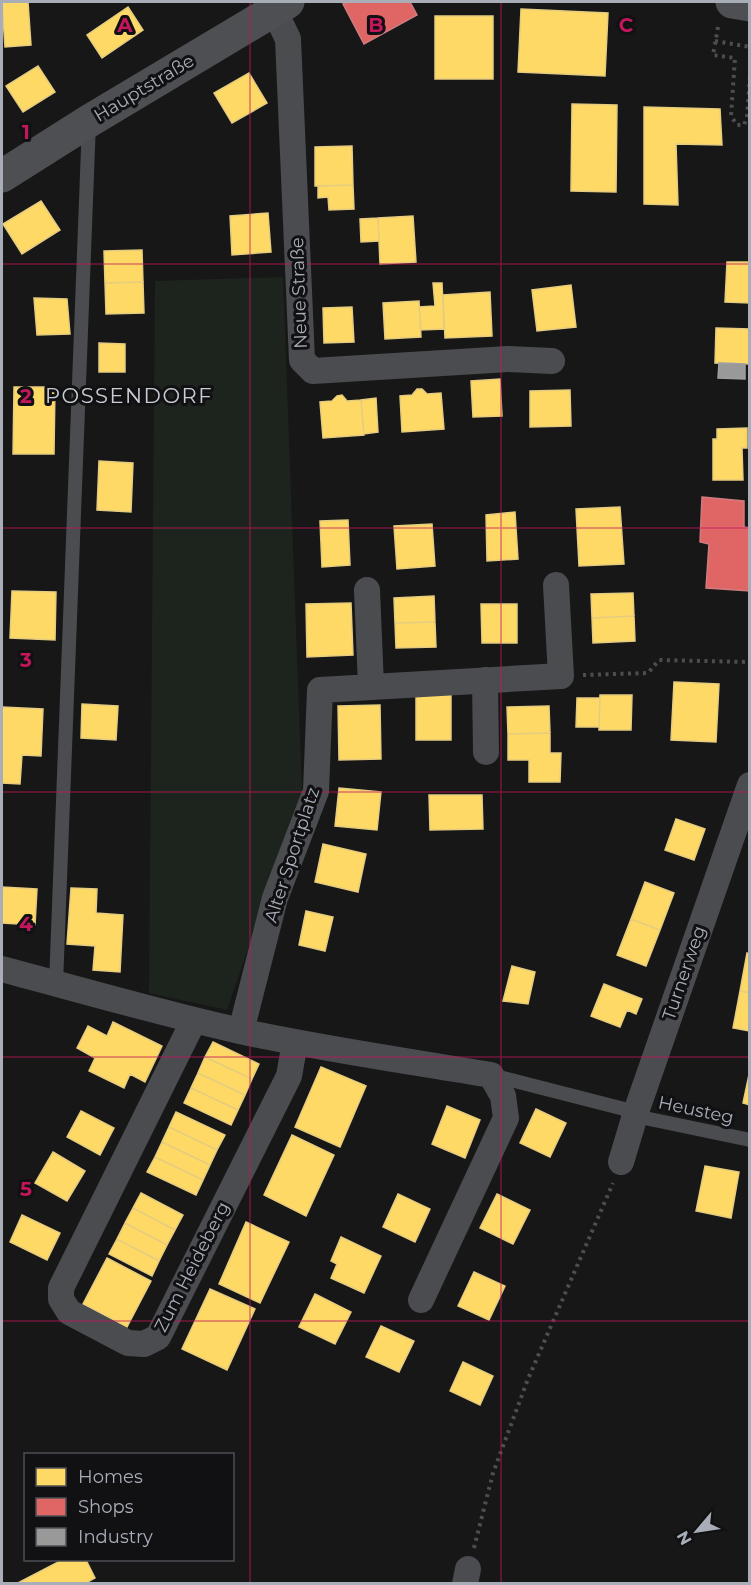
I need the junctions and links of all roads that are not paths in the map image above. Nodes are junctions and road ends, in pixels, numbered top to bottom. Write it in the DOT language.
graph roads {
  1 [pos="732,2"];
  2 [pos="750,4"];
  3 [pos="281,6"];
  4 [pos="89,121"];
  5 [pos="2,176"];
  6 [pos="552,361"];
  7 [pos="556,585"];
  8 [pos="367,590"];
  9 [pos="485,680"];
  10 [pos="371,686"];
  11 [pos="486,752"];
  12 [pos="750,785"];
  13 [pos="2,969"];
  14 [pos="56,984"];
  15 [pos="194,1020"];
  16 [pos="241,1031"];
  17 [pos="295,1042"];
  18 [pos="491,1075"];
  19 [pos="636,1114"];
  20 [pos="750,1140"];
  21 [pos="621,1162"];
  22 [pos="421,1300"];
  1 -- 2 [label="main road"];
  3 -- 4 [label="main road, Hauptstraße"];
  3 -- 6 [label="street, Neue Straße"];
  4 -- 5 [label="main road, Hauptstraße"];
  4 -- 14 [label="lane"];
  7 -- 9 [label="street, Alter Sportplatz"];
  8 -- 10 [label="street"];
  9 -- 10 [label="street, Alter Sportplatz"];
  9 -- 11 [label="street"];
  10 -- 16 [label="street, Alter Sportplatz"];
  12 -- 19 [label="street, Turnerweg"];
  13 -- 14 [label="street"];
  14 -- 15 [label="street"];
  15 -- 16 [label="street"];
  15 -- 17 [label="street, Zum Heideberg"];
  16 -- 17 [label="street"];
  17 -- 18 [label="street"];
  18 -- 19 [label="lane, Heusteg"];
  18 -- 22 [label="street"];
  19 -- 20 [label="lane, Heusteg"];
  19 -- 21 [label="street, Turnerweg"];
}
